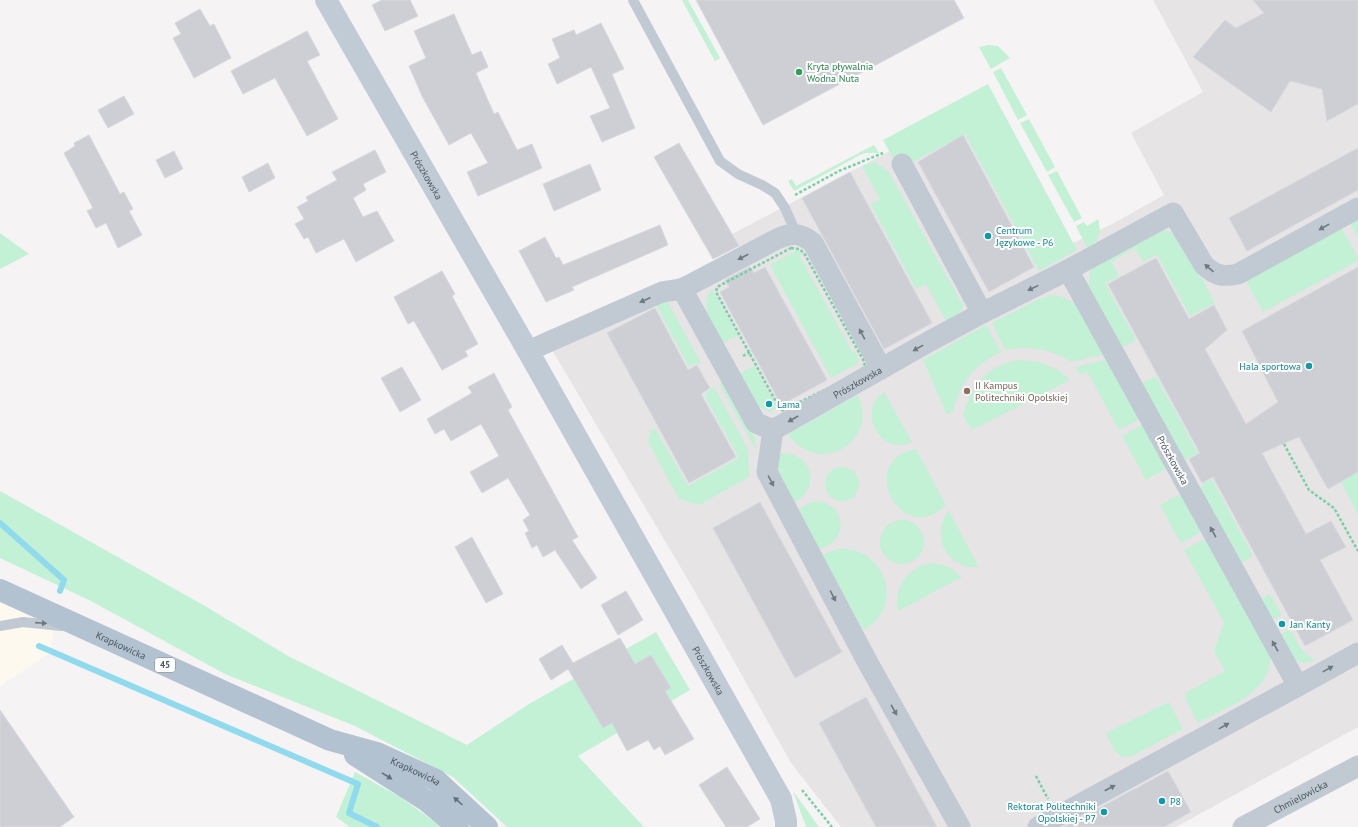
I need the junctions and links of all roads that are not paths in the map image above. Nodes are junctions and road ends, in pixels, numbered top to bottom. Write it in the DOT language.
graph roads {
  1 [pos="326,0"];
  2 [pos="633,0"];
  3 [pos="902,164"];
  4 [pos="1358,208"];
  5 [pos="786,236"];
  6 [pos="1068,270"];
  7 [pos="682,289"];
  8 [pos="982,313"];
  9 [pos="528,351"];
  10 [pos="881,368"];
  11 [pos="773,430"];
  12 [pos="0,590"];
  13 [pos="1,625"];
  14 [pos="101,636"];
  15 [pos="1358,653"];
  16 [pos="1298,686"];
  17 [pos="330,740"];
  18 [pos="1358,766"];
  19 [pos="458,827"];
  20 [pos="487,827"];
  21 [pos="786,827"];
  22 [pos="960,827"];
  23 [pos="1038,827"];
  24 [pos="1243,827"];
  1 -- 9 [label="main road, Prószkowska"];
  2 -- 5 [label="lane"];
  3 -- 8 [label="street"];
  4 -- 6 [label="street, one-way"];
  5 -- 7 [label="street, one-way"];
  10 -- 5 [label="street, one-way"];
  6 -- 8 [label="street, Prószkowska, one-way"];
  16 -- 6 [label="street, Prószkowska, one-way"];
  7 -- 9 [label="street, one-way"];
  7 -- 11 [label="street"];
  8 -- 10 [label="street, Prószkowska, one-way"];
  9 -- 21 [label="main road, Prószkowska"];
  10 -- 11 [label="street, Prószkowska, one-way"];
  11 -- 22 [label="street, one-way"];
  12 -- 14 [label="main road, Krapkowicka / 45"];
  13 -- 14 [label="lane, one-way"];
  14 -- 17 [label="main road, Krapkowicka / 45"];
  16 -- 15 [label="street, one-way"];
  23 -- 16 [label="street, one-way"];
  17 -- 19 [label="main road, Krapkowicka / 45, one-way"];
  20 -- 17 [label="main road, Krapkowicka / 45, one-way"];
  18 -- 24 [label="street, Chmielowicka"];
}
